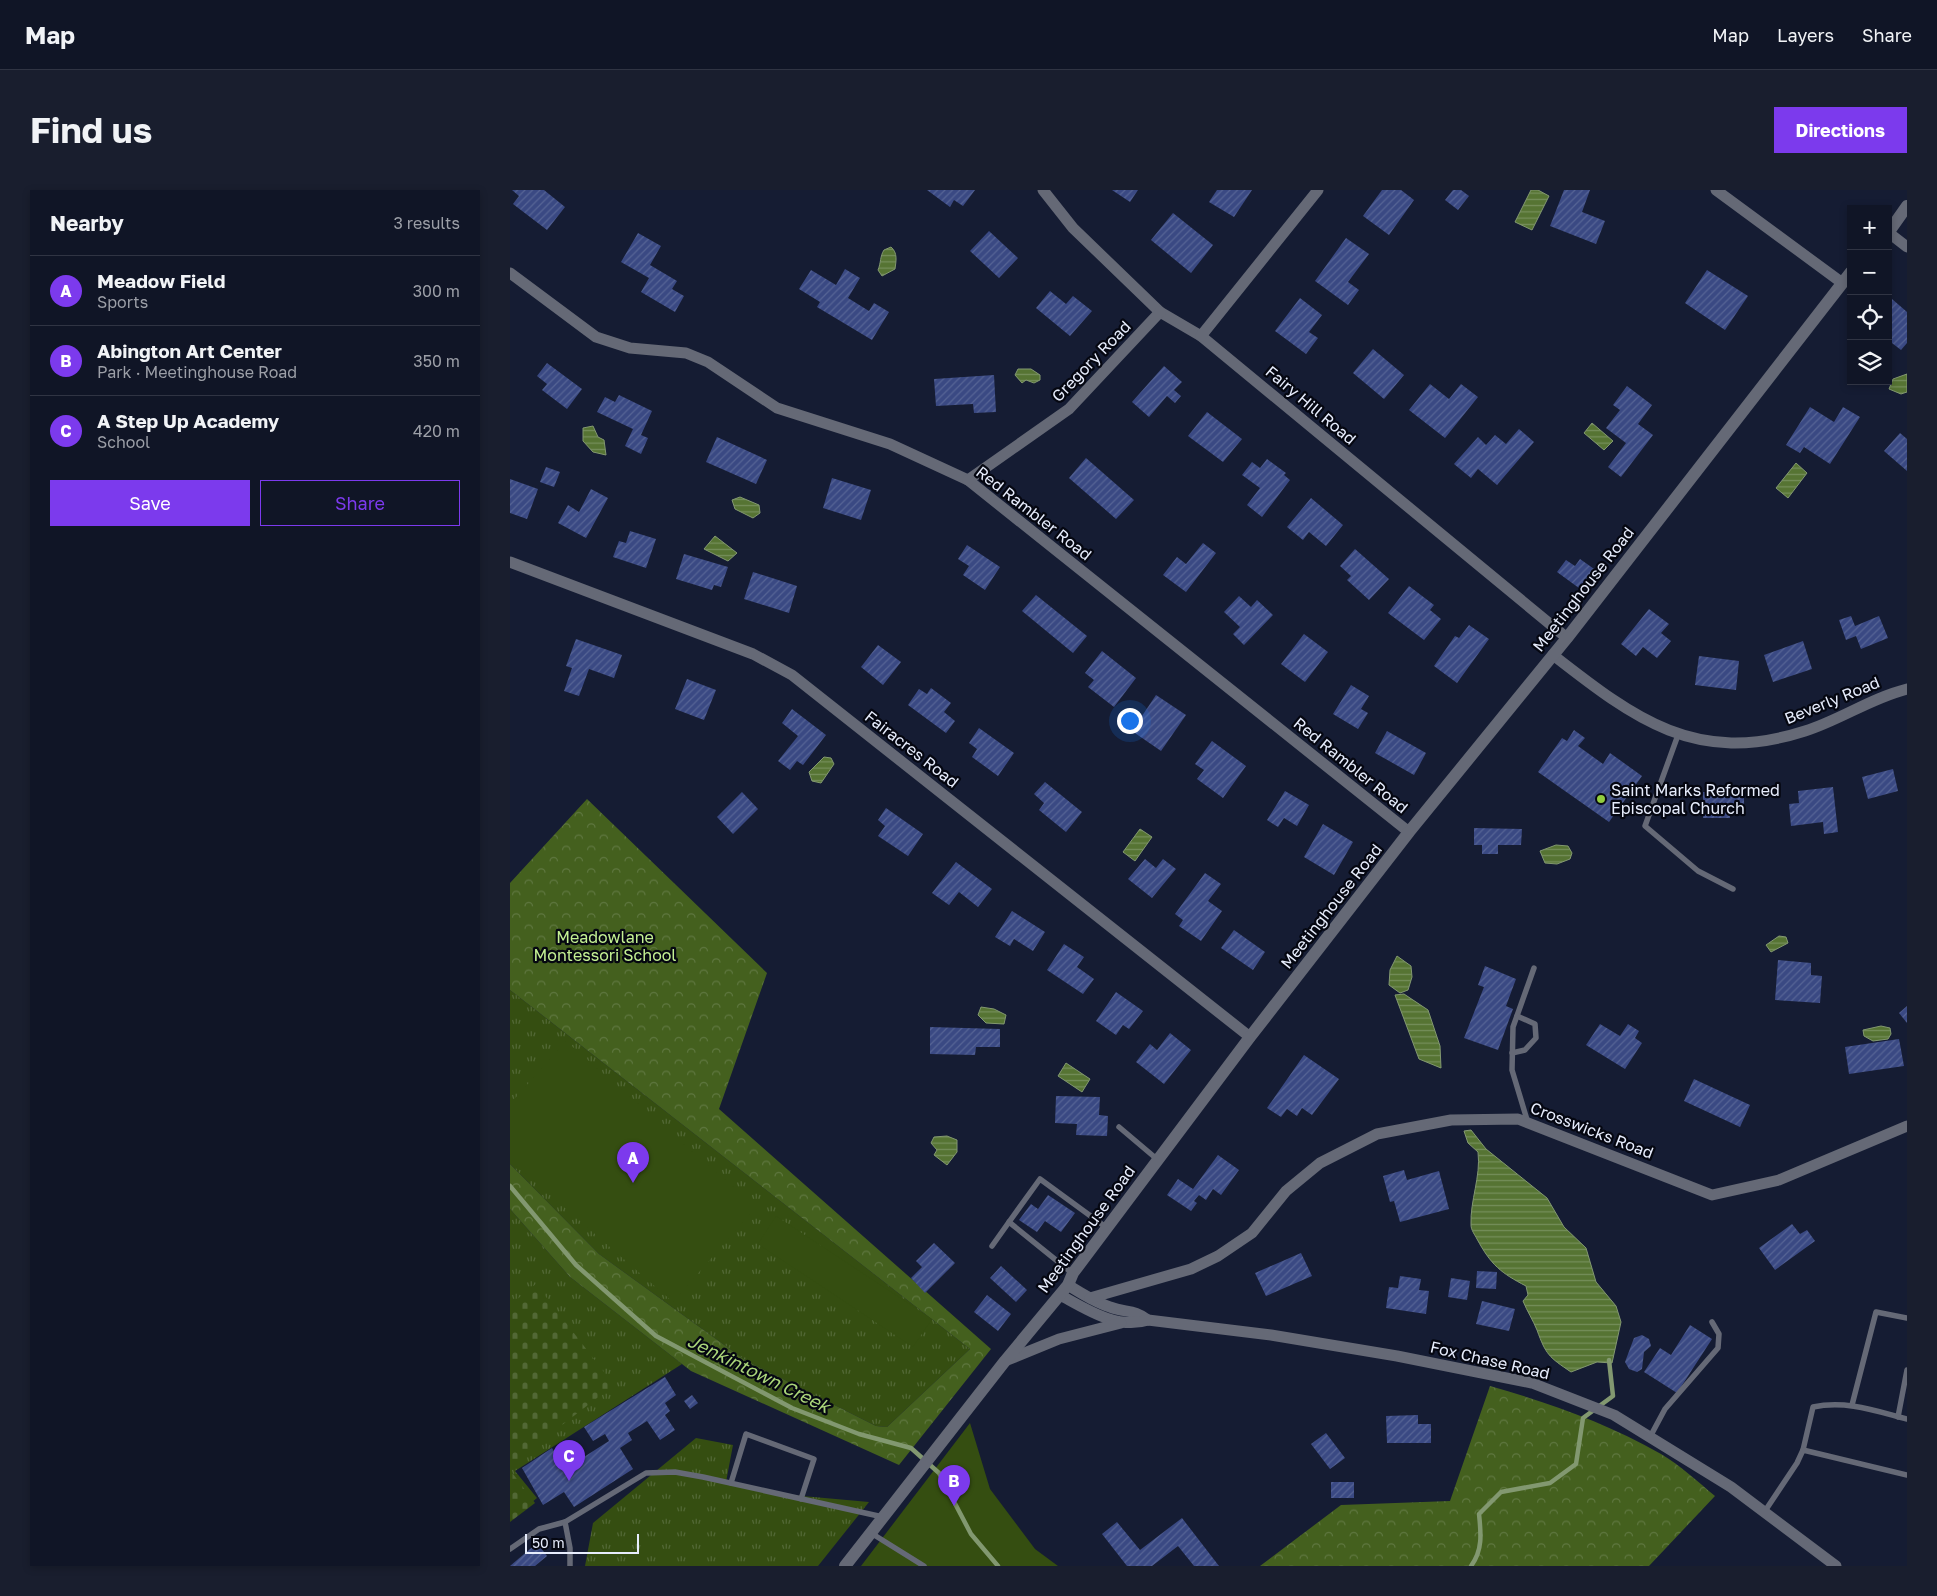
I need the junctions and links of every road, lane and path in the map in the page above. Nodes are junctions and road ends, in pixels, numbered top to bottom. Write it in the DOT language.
graph roads {
  1 [pos="1043,190"];
  2 [pos="1318,190"];
  3 [pos="1716,190"];
  4 [pos="1907,206"];
  5 [pos="1892,227"];
  6 [pos="1892,236"];
  7 [pos="1907,247"];
  8 [pos="510,273"];
  9 [pos="1847,276"];
  10 [pos="1841,282"];
  11 [pos="1160,312"];
  12 [pos="1201,336"];
  13 [pos="968,480"];
  14 [pos="510,562"];
  15 [pos="1566,638"];
  16 [pos="1553,655"];
  17 [pos="1907,689"];
  18 [pos="1678,735"];
  19 [pos="1409,832"];
  20 [pos="1733,889"];
  21 [pos="1534,968"];
  22 [pos="1517,1016"];
  23 [pos="1250,1037"];
  24 [pos="1512,1053"];
  25 [pos="1528,1123"];
  26 [pos="1907,1126"];
  27 [pos="1119,1128"];
  28 [pos="1158,1160"];
  29 [pos="1009,1222"];
  30 [pos="1107,1228"];
  31 [pos="992,1246"];
  32 [pos="1067,1284"];
  33 [pos="1090,1298"];
  34 [pos="1907,1318"];
  35 [pos="1148,1320"];
  36 [pos="1124,1322"];
  37 [pos="1712,1322"];
  38 [pos="1004,1361"];
  39 [pos="1907,1370"];
  40 [pos="1852,1405"];
  41 [pos="1898,1417"];
  42 [pos="1907,1419"];
  43 [pos="1650,1437"];
  44 [pos="1803,1450"];
  45 [pos="1907,1475"];
  46 [pos="731,1483"];
  47 [pos="802,1499"];
  48 [pos="1765,1511"];
  49 [pos="883,1517"];
  50 [pos="565,1522"];
  51 [pos="871,1533"];
  52 [pos="510,1549"];
  53 [pos="570,1566"];
  54 [pos="845,1566"];
  55 [pos="924,1566"];
  56 [pos="1836,1566"];
  1 -- 11 [label="street, Fairy Hill Road"];
  2 -- 12 [label="street"];
  3 -- 10 [label="street"];
  4 -- 5 [label="street"];
  6 -- 7 [label="street"];
  8 -- 13 [label="street, Red Rambler Road"];
  9 -- 10 [label="street, Meetinghouse Road"];
  10 -- 15 [label="street, Meetinghouse Road"];
  11 -- 12 [label="street, Fairy Hill Road"];
  11 -- 13 [label="street, Gregory Road"];
  12 -- 15 [label="street, Fairy Hill Road"];
  13 -- 19 [label="street, Red Rambler Road"];
  14 -- 23 [label="street, Fairacres Road"];
  15 -- 16 [label="street, Meetinghouse Road"];
  16 -- 18 [label="street, Beverly Road"];
  16 -- 19 [label="street, Meetinghouse Road"];
  17 -- 18 [label="street, Beverly Road"];
  18 -- 20 [label="lane"];
  19 -- 23 [label="street, Meetinghouse Road"];
  21 -- 22 [label="lane"];
  22 -- 24 [label="lane"];
  22 -- 24 [label="lane"];
  23 -- 28 [label="street, Meetinghouse Road"];
  24 -- 25 [label="lane"];
  25 -- 26 [label="street, Crosswicks Road"];
  25 -- 33 [label="street, Crosswicks Road"];
  27 -- 28 [label="lane"];
  28 -- 30 [label="street, Meetinghouse Road"];
  29 -- 30 [label="lane"];
  29 -- 31 [label="lane"];
  29 -- 32 [label="lane"];
  30 -- 32 [label="street, Meetinghouse Road"];
  32 -- 33 [label="street, Fox Chase Road"];
  32 -- 36 [label="street, Fox Chase Road"];
  32 -- 38 [label="street, Meetinghouse Road"];
  33 -- 35 [label="street, Fox Chase Road"];
  34 -- 40 [label="lane"];
  35 -- 36 [label="street, Fox Chase Road"];
  35 -- 43 [label="street, Fox Chase Road"];
  36 -- 38 [label="street, Fox Chase Road"];
  37 -- 43 [label="lane"];
  38 -- 49 [label="street, Meetinghouse Road"];
  39 -- 41 [label="lane"];
  40 -- 41 [label="lane"];
  40 -- 44 [label="lane"];
  41 -- 42 [label="lane"];
  43 -- 48 [label="street, Fox Chase Road"];
  44 -- 45 [label="lane"];
  44 -- 48 [label="lane"];
  46 -- 47 [label="lane"];
  46 -- 47 [label="lane"];
  46 -- 50 [label="lane"];
  47 -- 49 [label="lane"];
  48 -- 56 [label="street, Fox Chase Road"];
  49 -- 51 [label="street, Meetinghouse Road"];
  50 -- 52 [label="lane"];
  50 -- 53 [label="lane"];
  51 -- 54 [label="street, Meetinghouse Road"];
  51 -- 55 [label="lane"];
}
